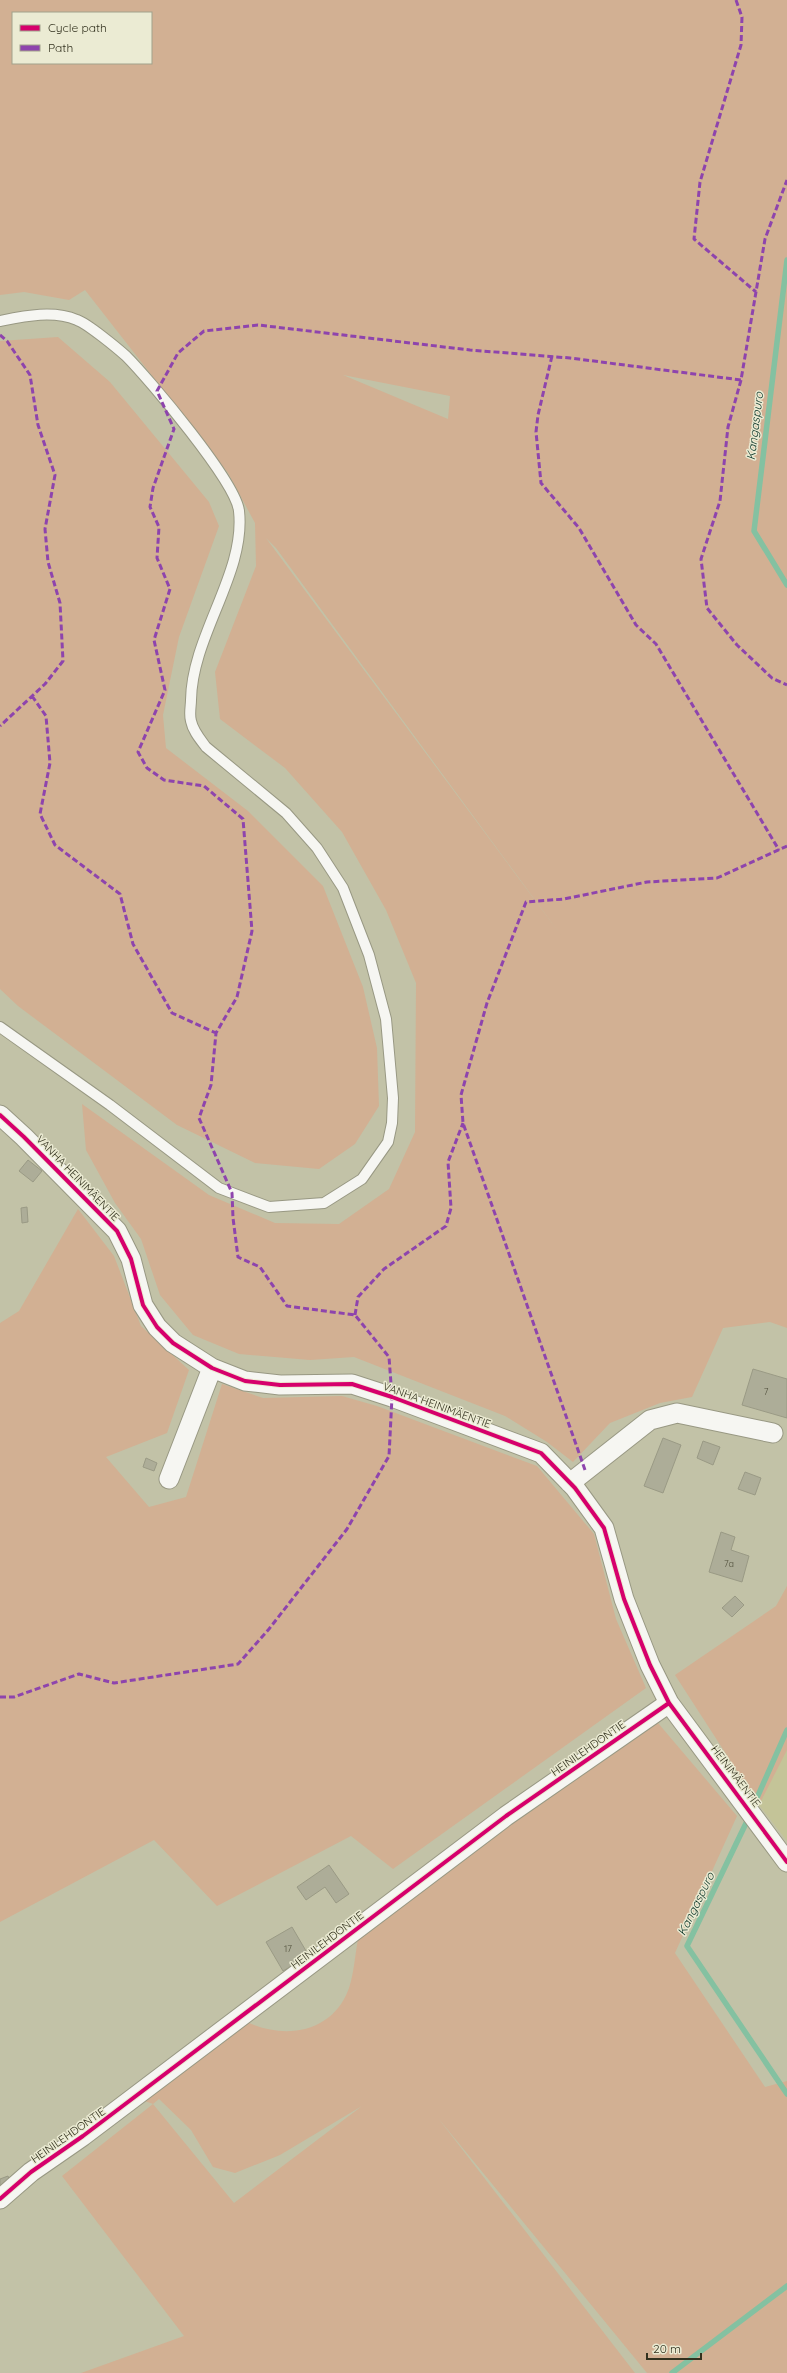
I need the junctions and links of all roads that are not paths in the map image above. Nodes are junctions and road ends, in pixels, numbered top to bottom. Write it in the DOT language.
graph roads {
  1 [pos="0,321"];
  2 [pos="2,1032"];
  3 [pos="0,1115"];
  4 [pos="212,1368"];
  5 [pos="773,1433"];
  6 [pos="169,1479"];
  7 [pos="570,1483"];
  8 [pos="669,1703"];
  9 [pos="787,1862"];
  10 [pos="0,2199"];
  1 -- 2 [label="lane"];
  3 -- 4 [label="street, VANHA HEINIMÄENTIE"];
  4 -- 6 [label="street"];
  4 -- 7 [label="street, VANHA HEINIMÄENTIE"];
  5 -- 7 [label="street"];
  7 -- 8 [label="street, VANHA HEINIMÄENTIE"];
  8 -- 9 [label="street, HEINIMÄENTIE"];
  8 -- 10 [label="street, HEINILEHDONTIE"];
}
